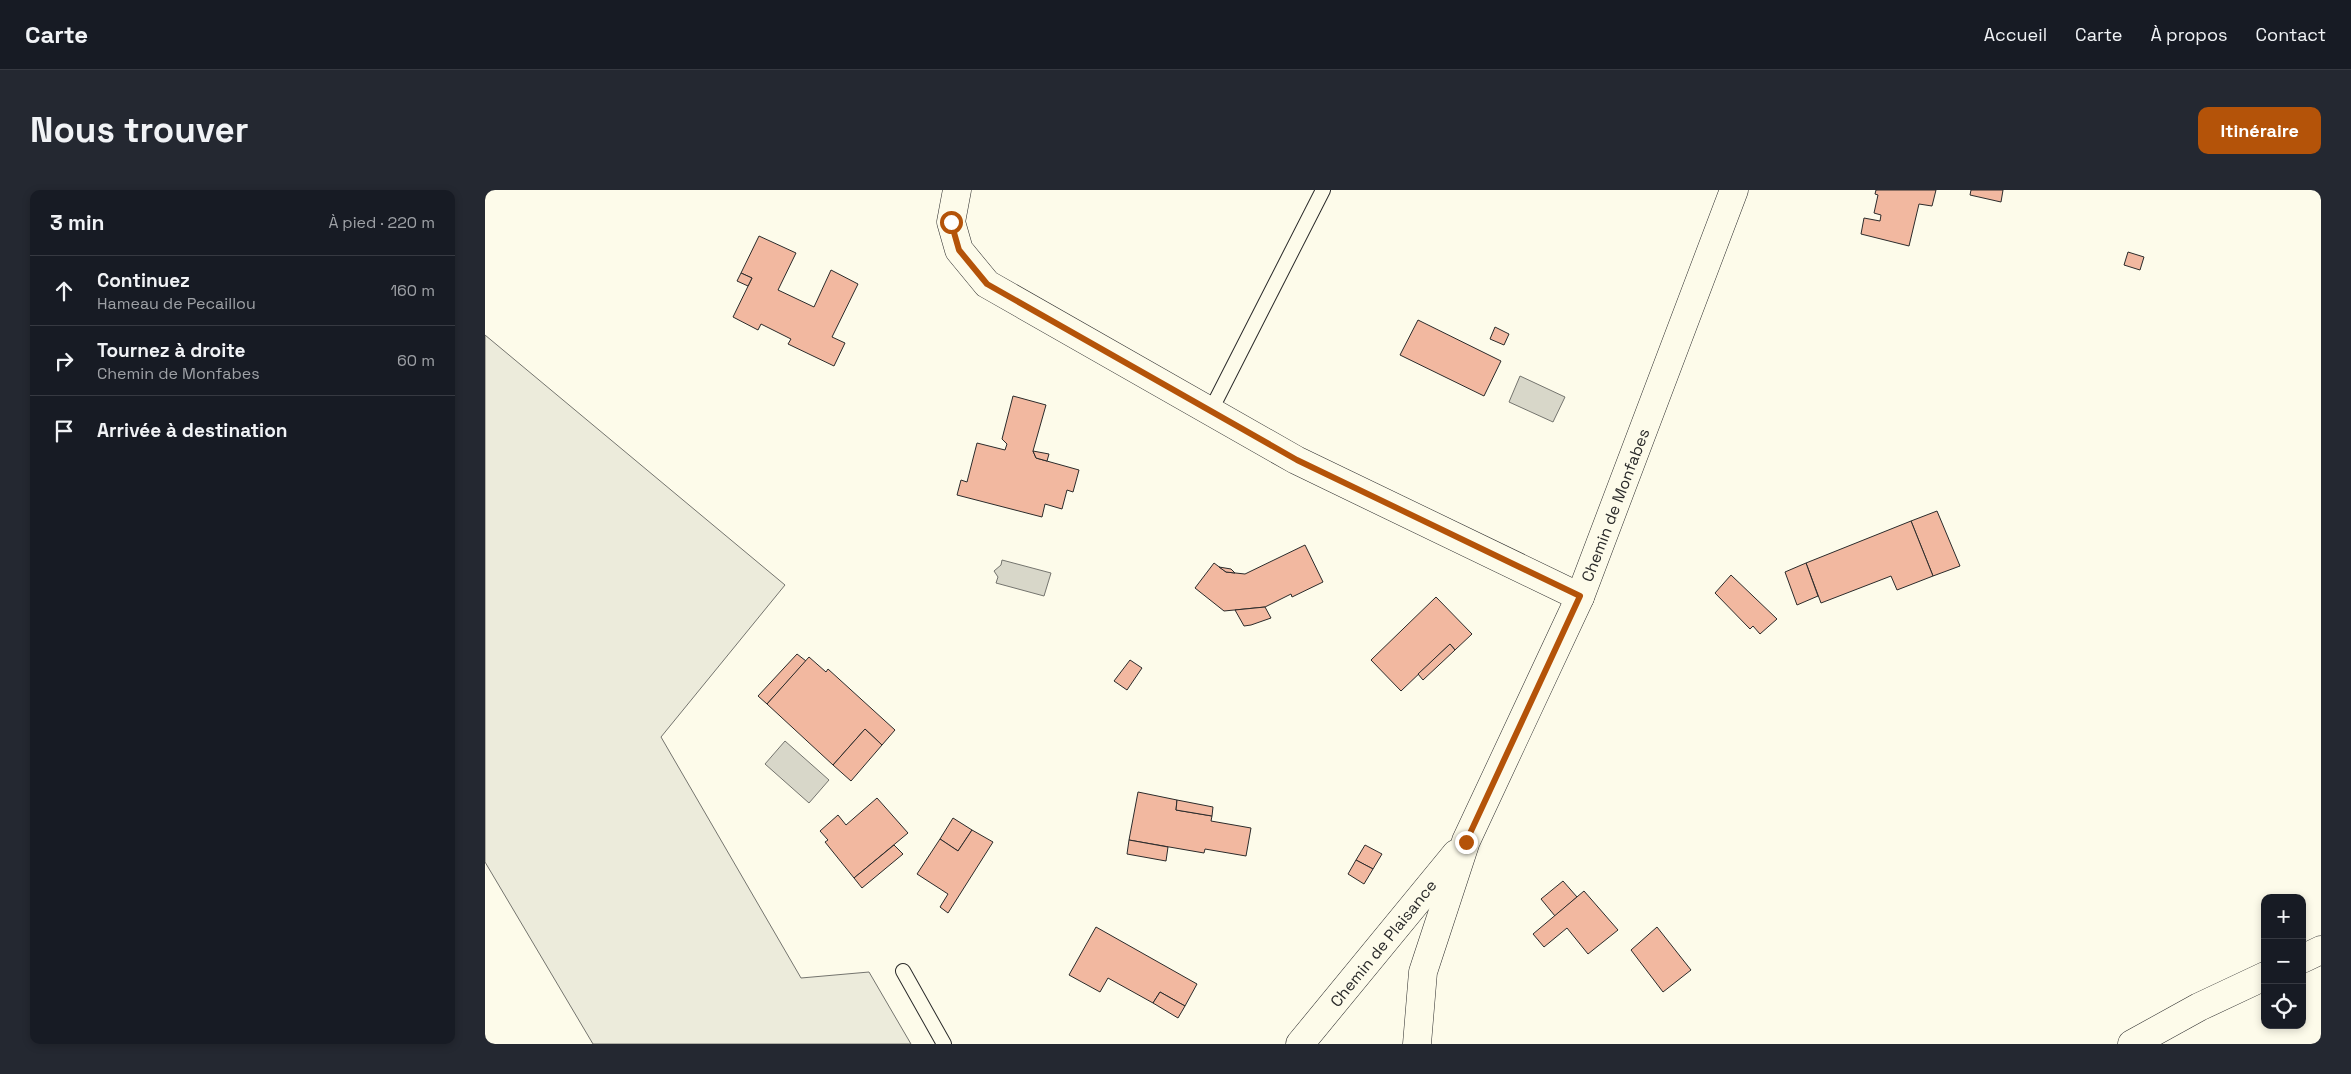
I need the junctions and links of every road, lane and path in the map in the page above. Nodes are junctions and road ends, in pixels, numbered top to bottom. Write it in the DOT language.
graph roads {
  1 [pos="957,190"];
  2 [pos="1323,190"];
  3 [pos="1735,190"];
  4 [pos="1211,410"];
  5 [pos="1580,596"];
  6 [pos="1466,842"];
  7 [pos="2321,950"];
  8 [pos="2306,957"];
  9 [pos="903,971"];
  10 [pos="2261,978"];
  11 [pos="944,1044"];
  12 [pos="1300,1044"];
  13 [pos="1417,1044"];
  14 [pos="2132,1044"];
  1 -- 4 [label="street"];
  2 -- 4 [label="lane"];
  3 -- 5 [label="street, Chemin de Monfabes"];
  4 -- 5 [label="street"];
  5 -- 6 [label="street, Chemin de Monfabes"];
  6 -- 12 [label="street, Chemin de Plaisance"];
  6 -- 13 [label="street, Chemin de Monfabes"];
  7 -- 8 [label="street"];
  9 -- 11 [label="lane"];
  10 -- 14 [label="street"];
}
